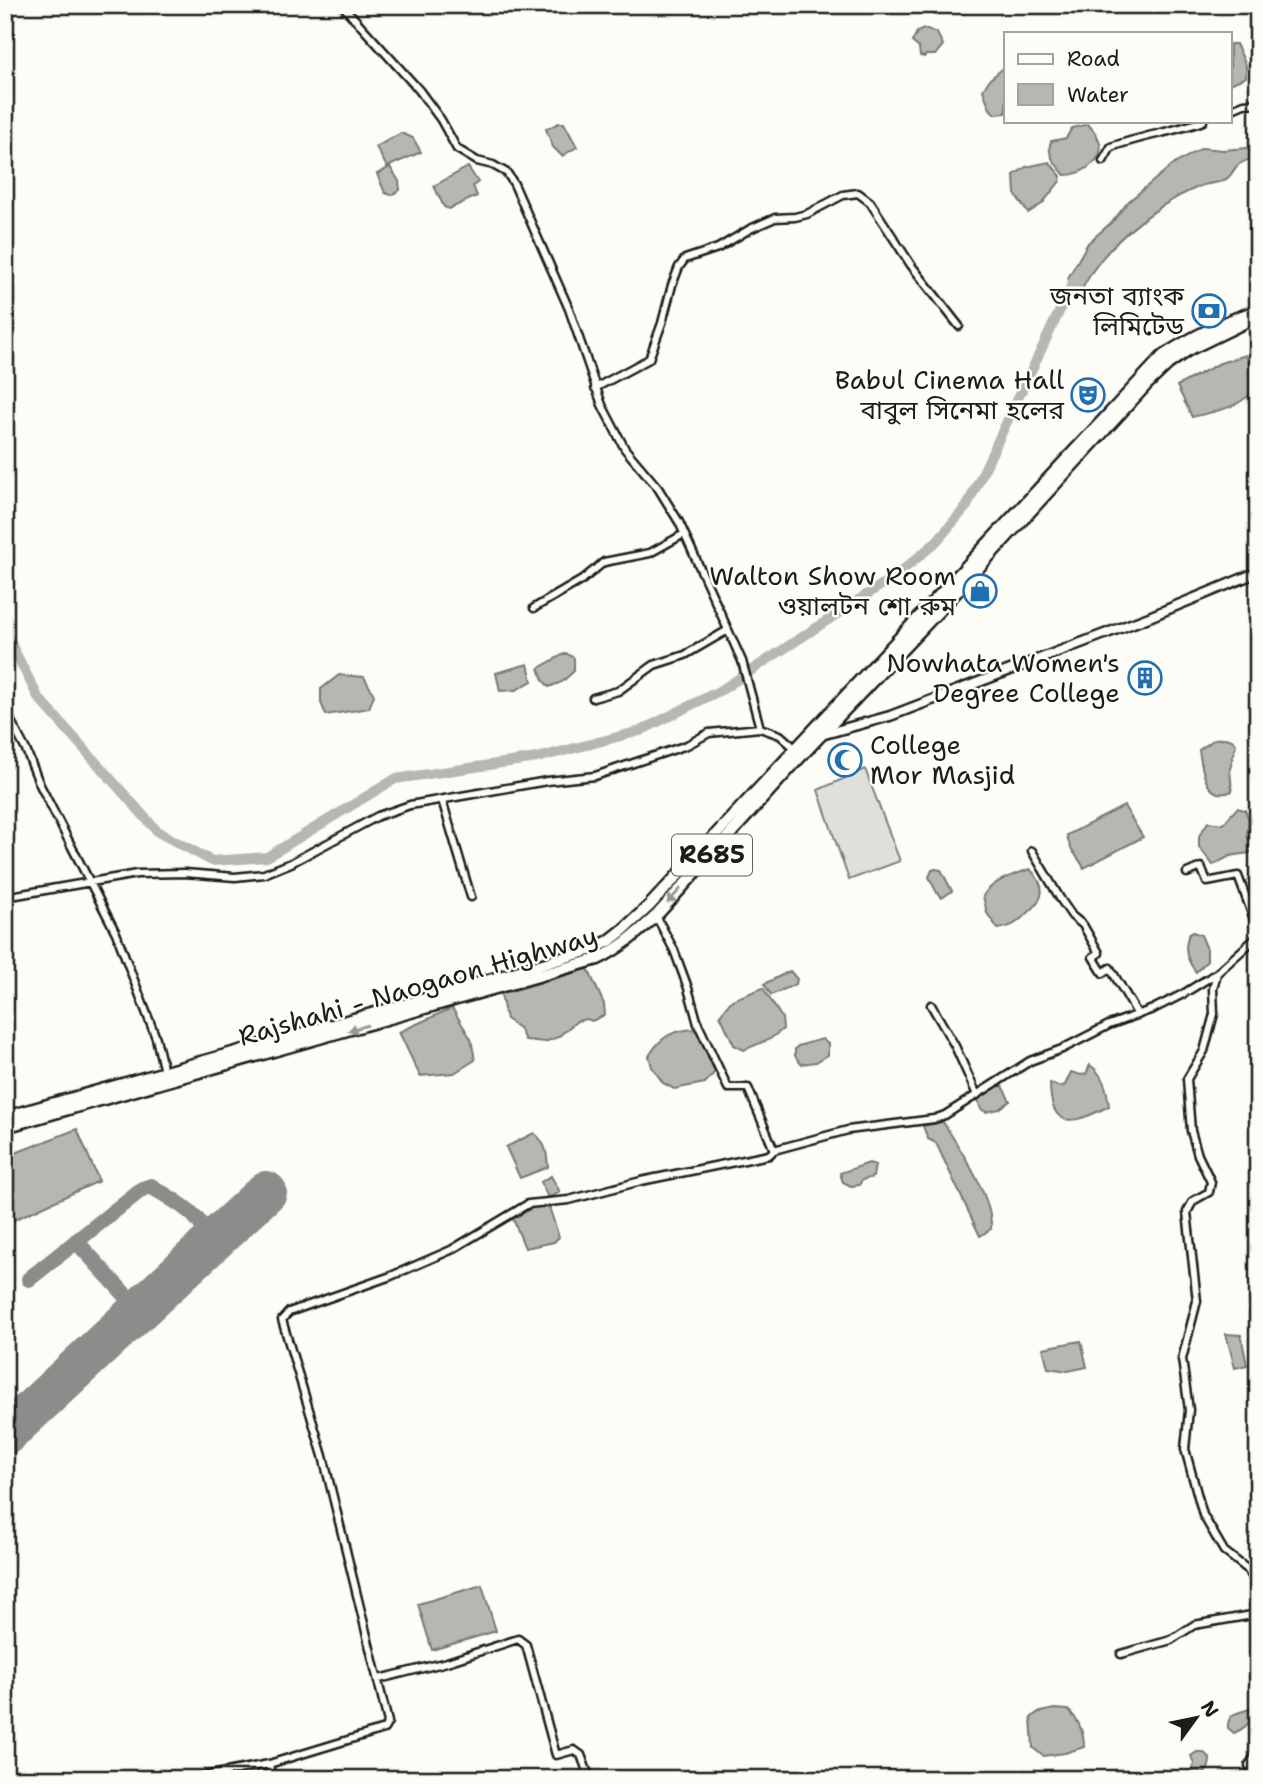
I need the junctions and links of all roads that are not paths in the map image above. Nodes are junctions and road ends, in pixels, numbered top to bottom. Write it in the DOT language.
graph roads {
  1 [pos="342,5"];
  2 [pos="1258,103"];
  3 [pos="1232,109"];
  4 [pos="1199,122"];
  5 [pos="1103,162"];
  6 [pos="1256,317"];
  7 [pos="959,326"];
  8 [pos="595,388"];
  9 [pos="684,534"];
  10 [pos="1258,572"];
  11 [pos="534,608"];
  12 [pos="729,630"];
  13 [pos="863,684"];
  14 [pos="593,698"];
  15 [pos="5,710"];
  16 [pos="760,728"];
  17 [pos="821,735"];
  18 [pos="796,749"];
  19 [pos="442,800"];
  20 [pos="1032,851"];
  21 [pos="706,853"];
  22 [pos="1186,873"];
  23 [pos="90,883"];
  24 [pos="5,897"];
  25 [pos="471,897"];
  26 [pos="656,916"];
  27 [pos="1258,930"];
  28 [pos="1258,936"];
  29 [pos="1217,973"];
  30 [pos="931,1005"];
  31 [pos="1138,1015"];
  32 [pos="185,1071"];
  33 [pos="164,1072"];
  34 [pos="977,1095"];
  35 [pos="5,1117"];
  36 [pos="5,1127"];
  37 [pos="774,1150"];
  38 [pos="1258,1595"];
  39 [pos="1258,1614"];
  40 [pos="1121,1654"];
  41 [pos="379,1679"];
  42 [pos="1258,1752"];
  43 [pos="269,1764"];
  44 [pos="189,1779"];
  45 [pos="272,1779"];
  46 [pos="590,1779"];
  47 [pos="1252,1779"];
  1 -- 8 [label="street"];
  2 -- 3 [label="street"];
  4 -- 5 [label="street"];
  6 -- 13 [label="main road, Rajshahi - Naogaon Highway / R685"];
  7 -- 8 [label="street"];
  8 -- 9 [label="street"];
  9 -- 11 [label="street"];
  9 -- 12 [label="street"];
  10 -- 17 [label="street"];
  12 -- 14 [label="street"];
  12 -- 16 [label="street"];
  13 -- 17 [label="main road, Rajshahi - Naogaon Highway / R685"];
  13 -- 18 [label="main road, Rajshahi - Naogaon Highway / R685"];
  15 -- 23 [label="street"];
  16 -- 18 [label="street"];
  16 -- 19 [label="street"];
  17 -- 21 [label="main road, Rajshahi - Naogaon Highway / R685"];
  18 -- 21 [label="main road, Rajshahi - Naogaon Highway / R685"];
  19 -- 23 [label="street"];
  19 -- 25 [label="street"];
  20 -- 31 [label="street"];
  21 -- 26 [label="main road, Rajshahi - Naogaon Highway / R685, one-way"];
  21 -- 32 [label="main road, Rajshahi - Naogaon Highway / R685"];
  22 -- 27 [label="street"];
  23 -- 24 [label="street"];
  23 -- 33 [label="street"];
  26 -- 32 [label="main road, Rajshahi - Naogaon Highway / R685, one-way"];
  26 -- 37 [label="street"];
  28 -- 29 [label="street"];
  29 -- 31 [label="street"];
  29 -- 38 [label="street"];
  30 -- 34 [label="street"];
  31 -- 34 [label="street"];
  32 -- 33 [label="main road, Rajshahi - Naogaon Highway / R685"];
  32 -- 36 [label="main road, Rajshahi - Naogaon Highway / R685"];
  33 -- 35 [label="main road, Rajshahi - Naogaon Highway / R685"];
  34 -- 37 [label="street"];
  37 -- 41 [label="street"];
  39 -- 40 [label="street"];
  41 -- 43 [label="street"];
  41 -- 46 [label="street"];
  42 -- 47 [label="street"];
  43 -- 44 [label="street"];
  43 -- 45 [label="street"];
}
